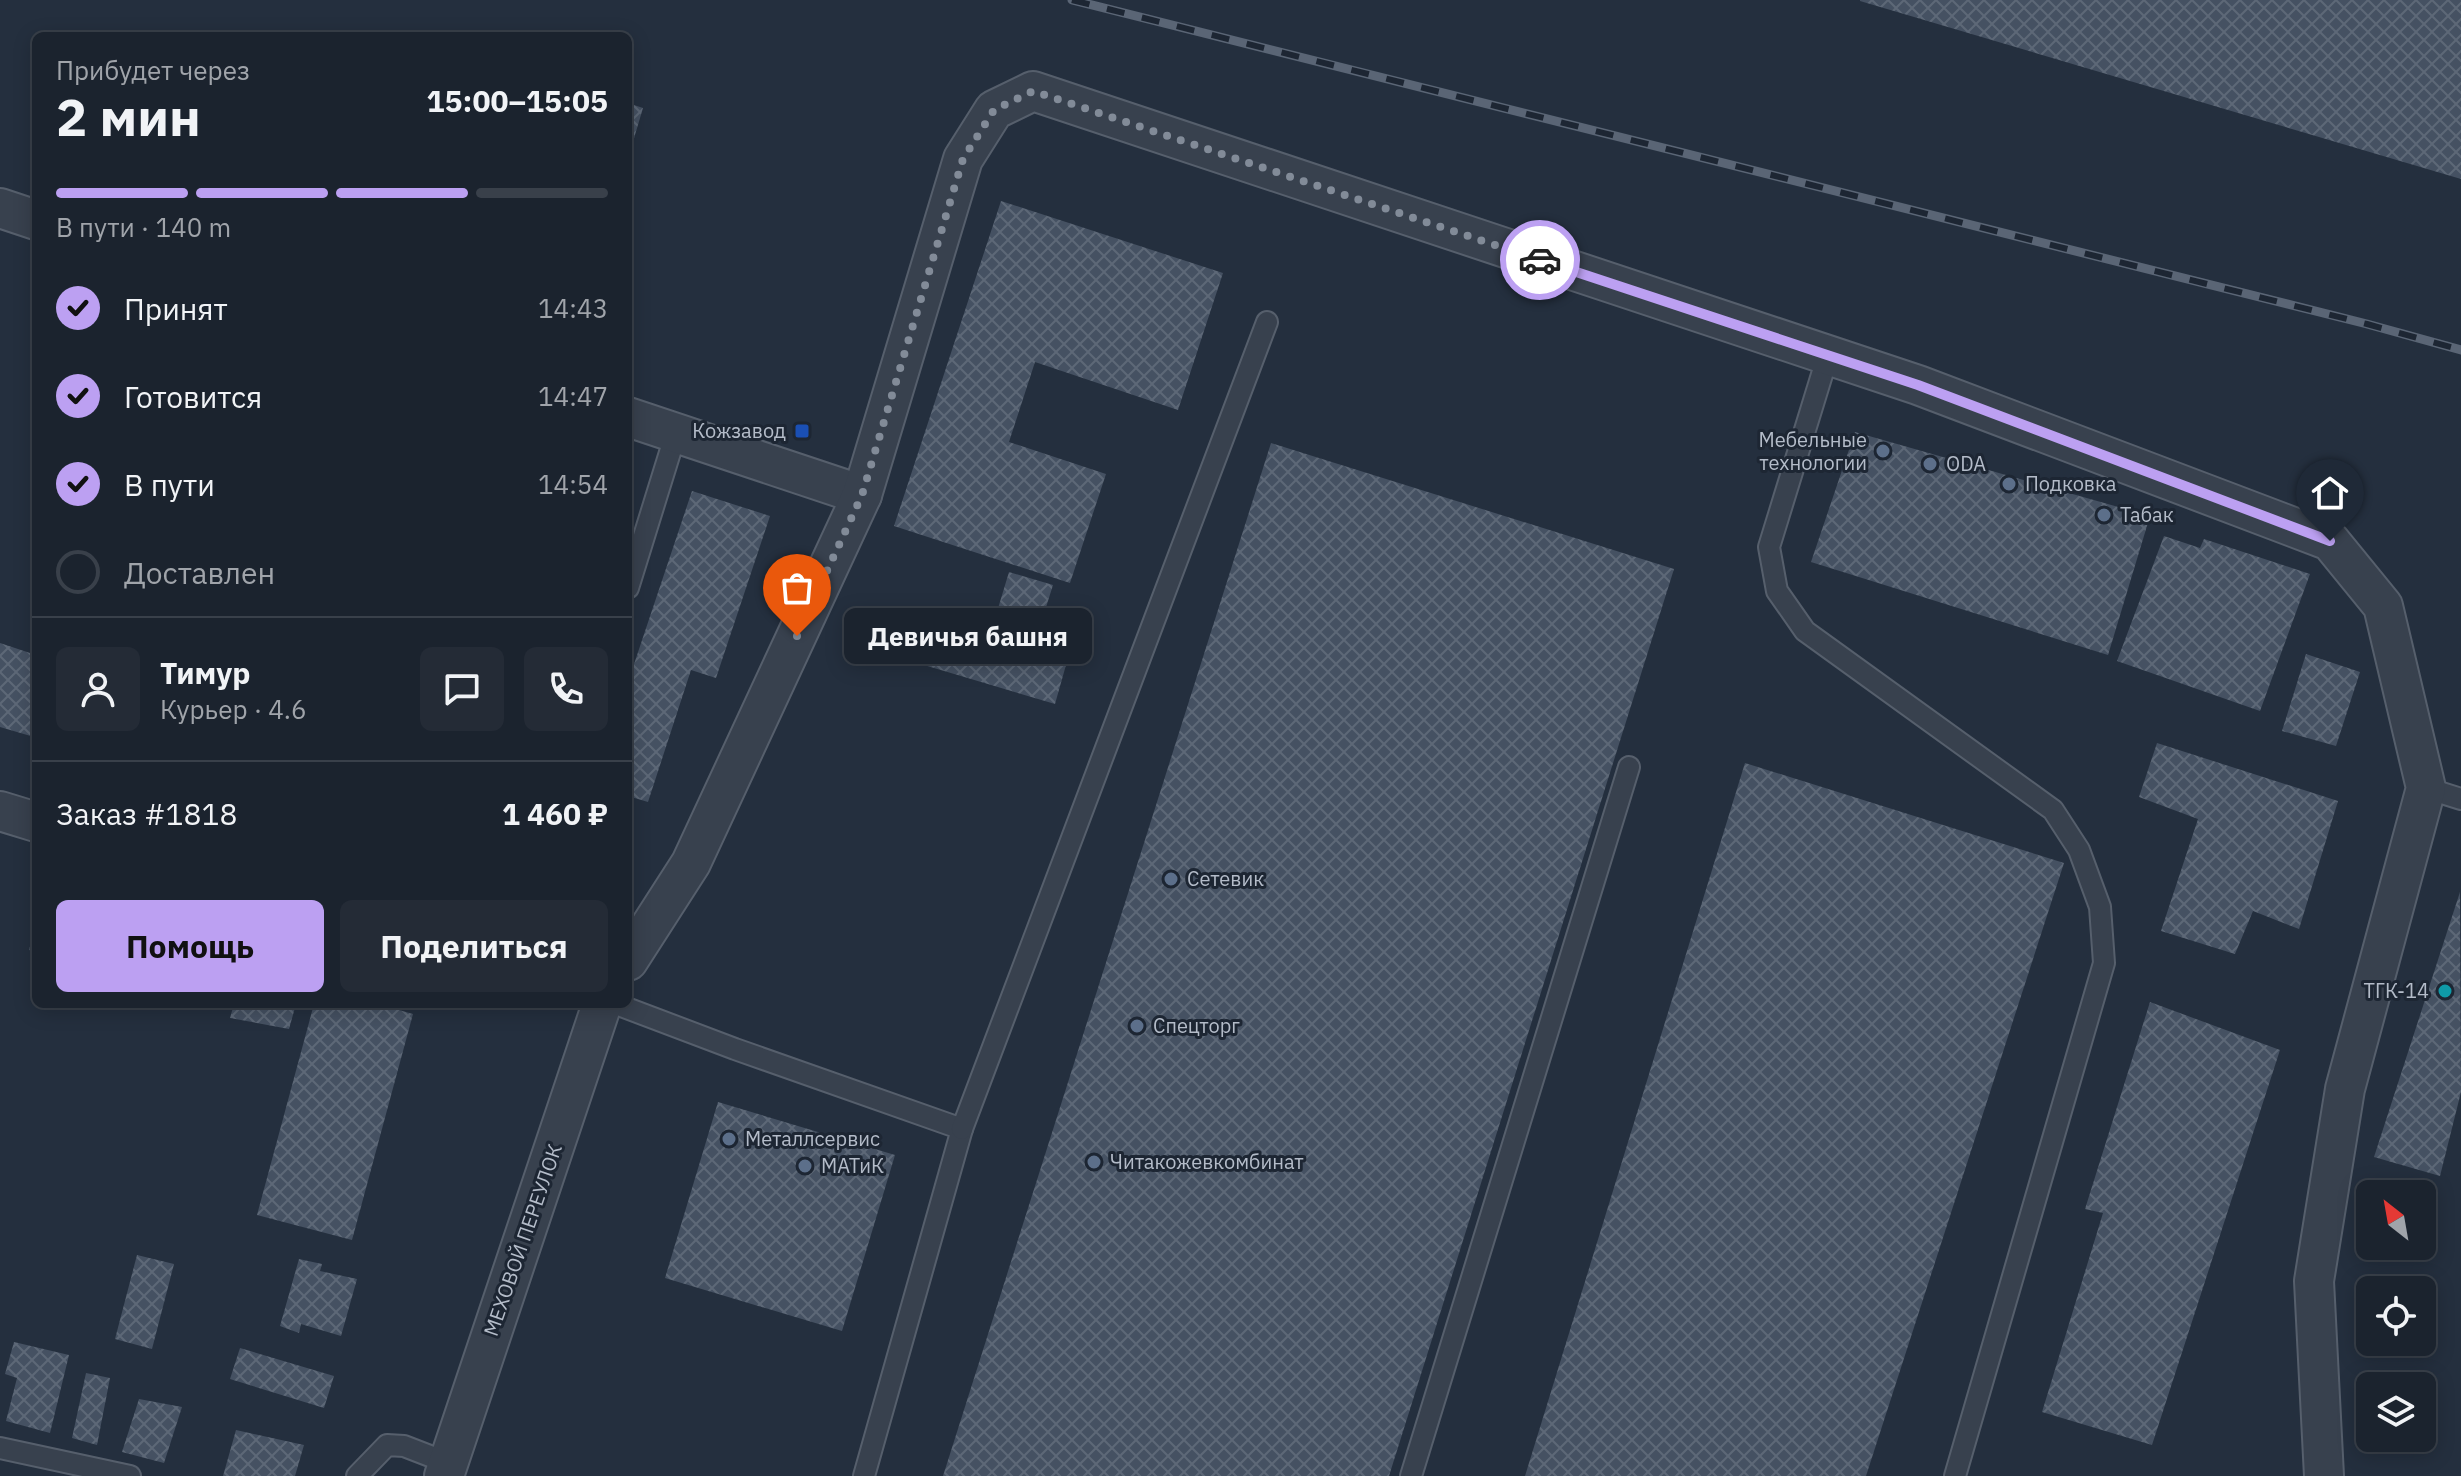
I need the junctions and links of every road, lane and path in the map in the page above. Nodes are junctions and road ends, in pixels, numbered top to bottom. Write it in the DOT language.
graph roads {
  1 [pos="0,208"];
  2 [pos="32,219"];
  3 [pos="1267,322"];
  4 [pos="1828,355"];
  5 [pos="632,418"];
  6 [pos="676,433"];
  7 [pos="862,495"];
  8 [pos="632,575"];
  9 [pos="1629,767"];
  10 [pos="2444,794"];
  11 [pos="0,811"];
  12 [pos="32,821"];
  13 [pos="632,955"];
  14 [pos="601,1008"];
  15 [pos="627,1008"];
  16 [pos="962,1129"];
  17 [pos="0,1448"];
  18 [pos="446,1469"];
  19 [pos="130,1476"];
  20 [pos="357,1476"];
  21 [pos="864,1476"];
  22 [pos="1411,1476"];
  23 [pos="1955,1476"];
  24 [pos="2324,1476"];
  1 -- 2 [label="street"];
  3 -- 16 [label="lane"];
  4 -- 7 [label="street"];
  4 -- 10 [label="street"];
  4 -- 23 [label="lane"];
  5 -- 6 [label="street"];
  6 -- 7 [label="street"];
  6 -- 8 [label="lane"];
  7 -- 13 [label="street"];
  9 -- 22 [label="lane"];
  10 -- 24 [label="street"];
  11 -- 12 [label="street"];
  14 -- 18 [label="street, МЕХОВОЙ ПЕРЕУЛОК"];
  15 -- 16 [label="lane"];
  16 -- 21 [label="lane"];
  17 -- 19 [label="lane"];
  18 -- 20 [label="lane"];
}
